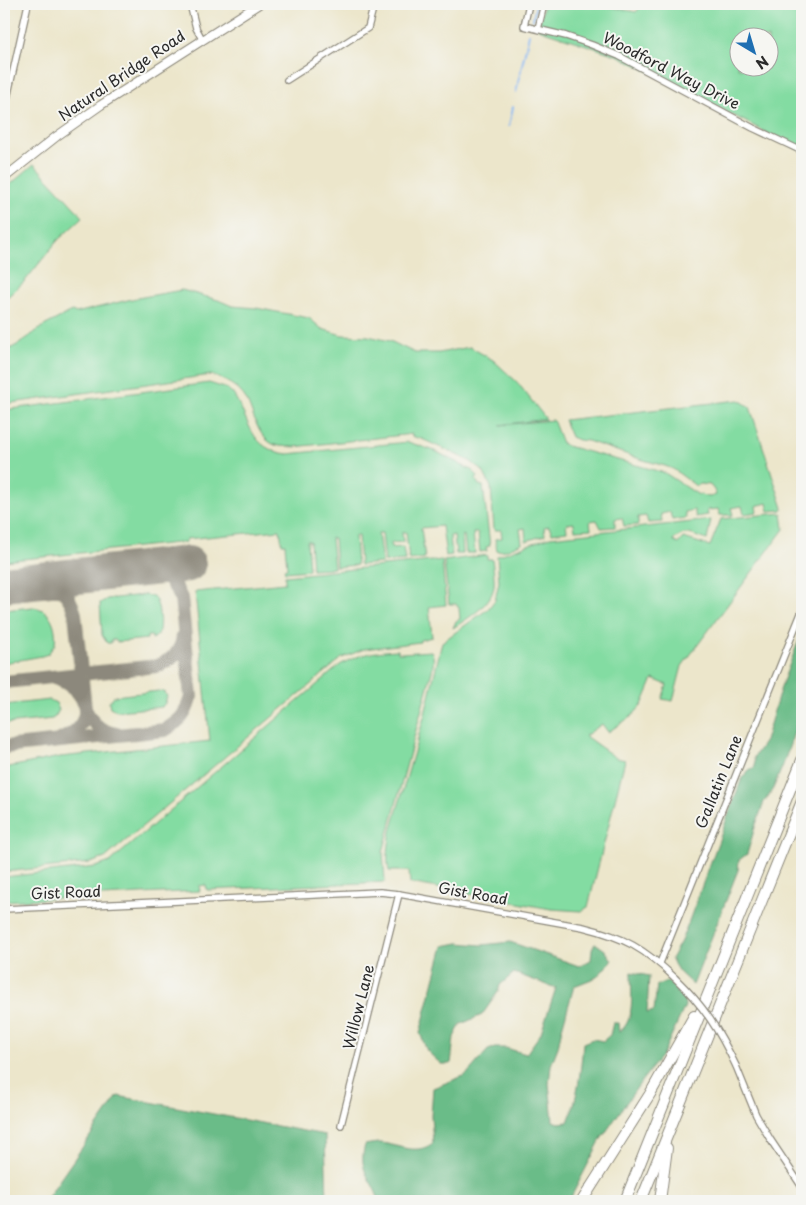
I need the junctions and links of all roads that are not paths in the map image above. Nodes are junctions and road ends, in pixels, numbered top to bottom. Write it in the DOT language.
graph roads {
  1 [pos="28,4"];
  2 [pos="190,4"];
  3 [pos="259,4"];
  4 [pos="374,4"];
  5 [pos="529,4"];
  6 [pos="544,4"];
  7 [pos="538,29"];
  8 [pos="202,39"];
  9 [pos="287,80"];
  10 [pos="4,112"];
  11 [pos="802,151"];
  12 [pos="4,177"];
  13 [pos="802,611"];
  14 [pos="802,760"];
  15 [pos="802,801"];
  16 [pos="399,894"];
  17 [pos="4,909"];
  18 [pos="660,963"];
  19 [pos="712,986"];
  20 [pos="341,1125"];
  21 [pos="670,1132"];
  22 [pos="802,1187"];
  23 [pos="583,1201"];
  24 [pos="625,1201"];
  25 [pos="641,1201"];
  26 [pos="660,1201"];
  1 -- 10 [label="street"];
  2 -- 8 [label="street"];
  3 -- 8 [label="main road, Natural Bridge Road"];
  4 -- 9 [label="street"];
  5 -- 7 [label="street, Woodford Way Drive"];
  6 -- 7 [label="street"];
  7 -- 11 [label="street, Woodford Way Drive"];
  8 -- 12 [label="main road, Natural Bridge Road"];
  13 -- 18 [label="street, Gallatin Lane"];
  14 -- 19 [label="highway"];
  15 -- 21 [label="highway"];
  16 -- 17 [label="street, Gist Road"];
  16 -- 18 [label="street, Gist Road"];
  16 -- 20 [label="street, Willow Lane"];
  18 -- 22 [label="street, Gist Road, bridge"];
  19 -- 23 [label="highway"];
  19 -- 24 [label="highway"];
  21 -- 25 [label="highway"];
  21 -- 26 [label="highway"];
}
